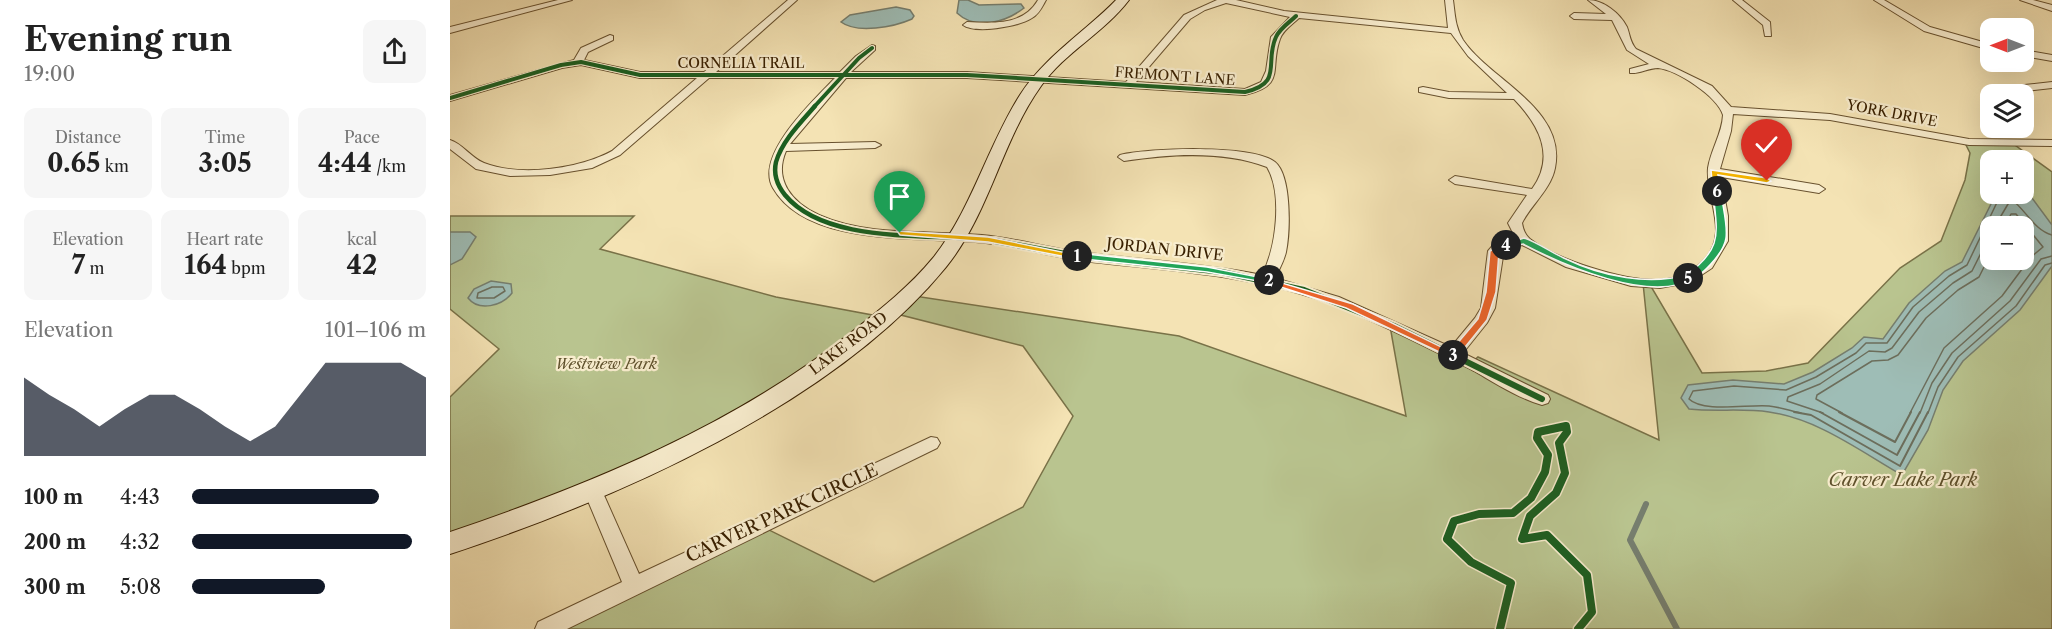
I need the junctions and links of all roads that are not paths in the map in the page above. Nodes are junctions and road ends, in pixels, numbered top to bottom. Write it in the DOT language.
graph roads {
  1 [pos="568,0"];
  2 [pos="793,0"];
  3 [pos="1042,0"];
  4 [pos="1123,0"];
  5 [pos="1225,0"];
  6 [pos="1275,0"];
  7 [pos="1449,0"];
  8 [pos="1592,0"];
  9 [pos="1737,0"];
  10 [pos="1878,0"];
  11 [pos="2024,0"];
  12 [pos="2052,8"];
  13 [pos="1257,9"];
  14 [pos="1296,16"];
  15 [pos="1574,16"];
  16 [pos="1615,17"];
  17 [pos="967,25"];
  18 [pos="450,30"];
  19 [pos="1454,31"];
  20 [pos="1768,34"];
  21 [pos="610,38"];
  22 [pos="1980,44"];
  23 [pos="872,48"];
  24 [pos="2034,55"];
  25 [pos="2052,58"];
  26 [pos="577,63"];
  27 [pos="1660,65"];
  28 [pos="1633,71"];
  29 [pos="706,75"];
  30 [pos="844,75"];
  31 [pos="1038,79"];
  32 [pos="1129,84"];
  33 [pos="2052,85"];
  34 [pos="2034,87"];
  35 [pos="1424,90"];
  36 [pos="1516,96"];
  37 [pos="450,98"];
  38 [pos="1727,110"];
  39 [pos="450,143"];
  40 [pos="2052,143"];
  41 [pos="876,145"];
  42 [pos="782,148"];
  43 [pos="1124,157"];
  44 [pos="1714,172"];
  45 [pos="1455,180"];
  46 [pos="1820,189"];
  47 [pos="1535,193"];
  48 [pos="958,237"];
  49 [pos="1524,241"];
  50 [pos="1267,280"];
  51 [pos="1452,355"];
  52 [pos="1542,399"];
  53 [pos="931,442"];
  54 [pos="592,489"];
  55 [pos="450,543"];
  56 [pos="634,585"];
  57 [pos="546,629"];
  1 -- 18 [label="street"];
  2 -- 29 [label="street"];
  3 -- 17 [label="street"];
  4 -- 31 [label="street, LAKE ROAD"];
  5 -- 13 [label="street"];
  5 -- 32 [label="street"];
  6 -- 13 [label="street"];
  7 -- 19 [label="street"];
  8 -- 16 [label="street"];
  9 -- 20 [label="street"];
  10 -- 22 [label="street"];
  11 -- 12 [label="street"];
  13 -- 14 [label="street"];
  14 -- 19 [label="street"];
  14 -- 32 [label="street, FREMONT LANE"];
  15 -- 16 [label="street"];
  16 -- 27 [label="street"];
  19 -- 36 [label="street"];
  21 -- 26 [label="street, CORNELIA TRAIL"];
  23 -- 30 [label="street, JORDAN DRIVE"];
  24 -- 25 [label="street"];
  26 -- 29 [label="street, CORNELIA TRAIL"];
  26 -- 37 [label="street, CORNELIA TRAIL"];
  27 -- 28 [label="street"];
  27 -- 38 [label="street"];
  29 -- 30 [label="street, CORNELIA TRAIL"];
  29 -- 39 [label="street"];
  30 -- 31 [label="street, CORNELIA TRAIL"];
  30 -- 42 [label="street, JORDAN DRIVE"];
  31 -- 32 [label="street, FREMONT LANE"];
  31 -- 48 [label="street, LAKE ROAD"];
  33 -- 34 [label="street"];
  35 -- 36 [label="street"];
  36 -- 47 [label="street"];
  38 -- 40 [label="street, YORK DRIVE"];
  38 -- 44 [label="street"];
  41 -- 42 [label="street"];
  42 -- 48 [label="street, JORDAN DRIVE"];
  43 -- 50 [label="street"];
  44 -- 46 [label="street"];
  44 -- 49 [label="street"];
  45 -- 47 [label="street"];
  47 -- 49 [label="street"];
  48 -- 50 [label="street, JORDAN DRIVE"];
  48 -- 54 [label="street, LAKE ROAD"];
  49 -- 51 [label="street"];
  50 -- 51 [label="street, JORDAN DRIVE"];
  51 -- 52 [label="street, JORDAN DRIVE"];
  53 -- 56 [label="street, CARVER PARK CIRCLE"];
  54 -- 55 [label="street, LAKE ROAD"];
  54 -- 56 [label="street"];
  56 -- 57 [label="street, CARVER PARK CIRCLE"];
}
